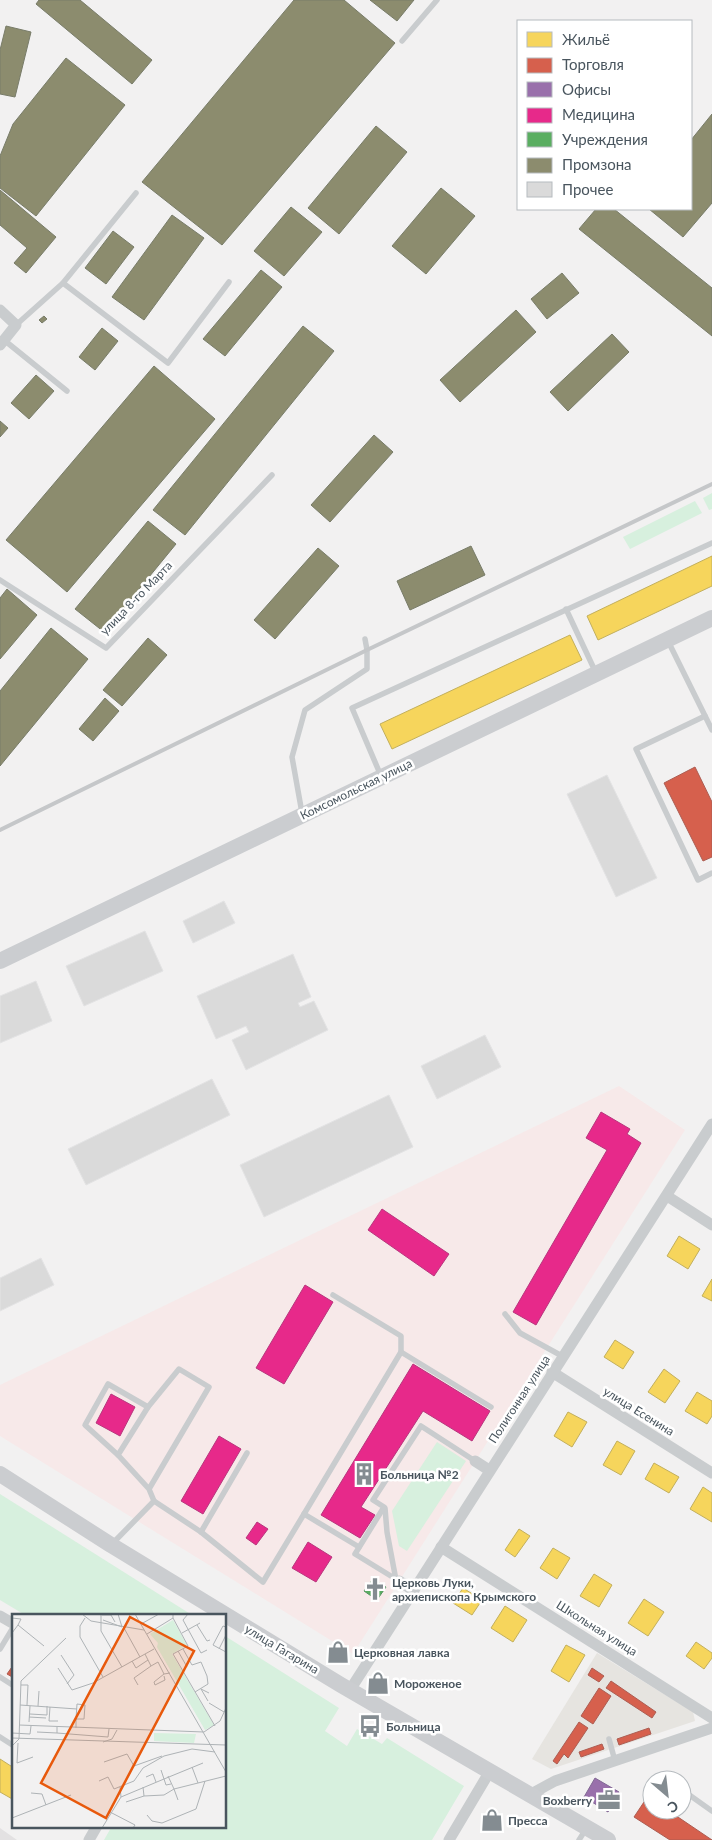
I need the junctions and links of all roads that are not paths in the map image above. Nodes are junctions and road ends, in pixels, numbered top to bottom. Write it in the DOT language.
graph roads {
  1 [pos="437,0"];
  2 [pos="402,41"];
  3 [pos="136,192"];
  4 [pos="229,282"];
  5 [pos="63,283"];
  6 [pos="0,310"];
  7 [pos="16,325"];
  8 [pos="2,343"];
  9 [pos="67,391"];
  10 [pos="272,475"];
  11 [pos="712,543"];
  12 [pos="0,580"];
  13 [pos="566,609"];
  14 [pos="712,618"];
  15 [pos="365,639"];
  16 [pos="667,639"];
  17 [pos="596,673"];
  18 [pos="706,716"];
  19 [pos="712,730"];
  20 [pos="381,776"];
  21 [pos="303,814"];
  22 [pos="712,873"];
  23 [pos="0,961"];
  24 [pos="712,1124"];
  25 [pos="667,1196"];
  26 [pos="712,1225"];
  27 [pos="333,1295"];
  28 [pos="505,1314"];
  29 [pos="401,1352"];
  30 [pos="562,1356"];
  31 [pos="552,1372"];
  32 [pos="148,1406"];
  33 [pos="491,1407"];
  34 [pos="247,1453"];
  35 [pos="118,1454"];
  36 [pos="475,1461"];
  37 [pos="489,1470"];
  38 [pos="712,1473"];
  39 [pos="0,1474"];
  40 [pos="149,1489"];
  41 [pos="154,1501"];
  42 [pos="384,1508"];
  43 [pos="304,1514"];
  44 [pos="201,1532"];
  45 [pos="112,1545"];
  46 [pos="441,1546"];
  47 [pos="360,1547"];
  48 [pos="397,1580"];
  49 [pos="413,1590"];
  50 [pos="225,1614"];
  51 [pos="226,1614"];
  52 [pos="0,1616"];
  53 [pos="12,1624"];
  54 [pos="12,1628"];
  55 [pos="0,1649"];
  56 [pos="0,1677"];
  57 [pos="12,1685"];
  58 [pos="350,1690"];
  59 [pos="712,1718"];
  60 [pos="712,1728"];
  61 [pos="0,1737"];
  62 [pos="609,1739"];
  63 [pos="12,1745"];
  64 [pos="615,1761"];
  65 [pos="490,1771"];
  66 [pos="531,1794"];
  67 [pos="692,1797"];
  68 [pos="712,1811"];
  69 [pos="96,1828"];
  70 [pos="583,1834"];
  71 [pos="89,1840"];
  72 [pos="449,1840"];
  73 [pos="608,1840"];
  1 -- 2 [label="lane"];
  3 -- 5 [label="lane"];
  4 -- 5 [label="lane"];
  5 -- 7 [label="lane"];
  6 -- 7 [label="street"];
  7 -- 8 [label="street"];
  8 -- 9 [label="lane"];
  10 -- 12 [label="lane, улица 8-го Марта"];
  11 -- 13 [label="lane"];
  13 -- 17 [label="lane"];
  13 -- 20 [label="lane"];
  14 -- 16 [label="street, Комсомольская улица"];
  15 -- 21 [label="lane"];
  16 -- 17 [label="street, Комсомольская улица"];
  16 -- 18 [label="lane"];
  17 -- 20 [label="street, Комсомольская улица"];
  18 -- 19 [label="lane"];
  18 -- 22 [label="lane"];
  20 -- 21 [label="street, Комсомольская улица"];
  21 -- 23 [label="street, Комсомольская улица"];
  24 -- 25 [label="street, Полигонная улица"];
  25 -- 26 [label="street"];
  25 -- 30 [label="street, Полигонная улица"];
  27 -- 29 [label="lane"];
  28 -- 30 [label="lane"];
  29 -- 33 [label="lane"];
  29 -- 43 [label="lane"];
  30 -- 31 [label="street, Полигонная улица"];
  31 -- 37 [label="street, Полигонная улица"];
  31 -- 38 [label="street, улица Есенина"];
  32 -- 35 [label="lane"];
  32 -- 35 [label="lane"];
  32 -- 40 [label="lane"];
  34 -- 44 [label="lane"];
  35 -- 40 [label="lane"];
  36 -- 37 [label="street"];
  36 -- 42 [label="lane"];
  37 -- 46 [label="street, Полигонная улица"];
  39 -- 45 [label="street, улица Гагарина"];
  40 -- 41 [label="lane"];
  41 -- 44 [label="lane"];
  41 -- 45 [label="lane"];
  42 -- 47 [label="lane"];
  42 -- 48 [label="lane"];
  43 -- 44 [label="lane"];
  43 -- 47 [label="lane"];
  45 -- 50 [label="street, улица Гагарина"];
  46 -- 49 [label="street, Полигонная улица"];
  46 -- 59 [label="street, Школьная улица"];
  47 -- 48 [label="lane"];
  48 -- 49 [label="street"];
  49 -- 58 [label="street, Полигонная улица"];
  51 -- 58 [label="street, улица Гагарина"];
  52 -- 53 [label="street"];
  54 -- 55 [label="lane"];
  56 -- 57 [label="lane"];
  58 -- 65 [label="street, улица Гагарина"];
  60 -- 64 [label="street"];
  61 -- 63 [label="lane"];
  62 -- 64 [label="lane"];
  64 -- 66 [label="street"];
  65 -- 66 [label="street, улица Гагарина"];
  65 -- 72 [label="street"];
  66 -- 70 [label="street, улица Гагарина"];
  67 -- 68 [label="lane"];
  69 -- 71 [label="street"];
  70 -- 73 [label="street, улица Гагарина"];
}
